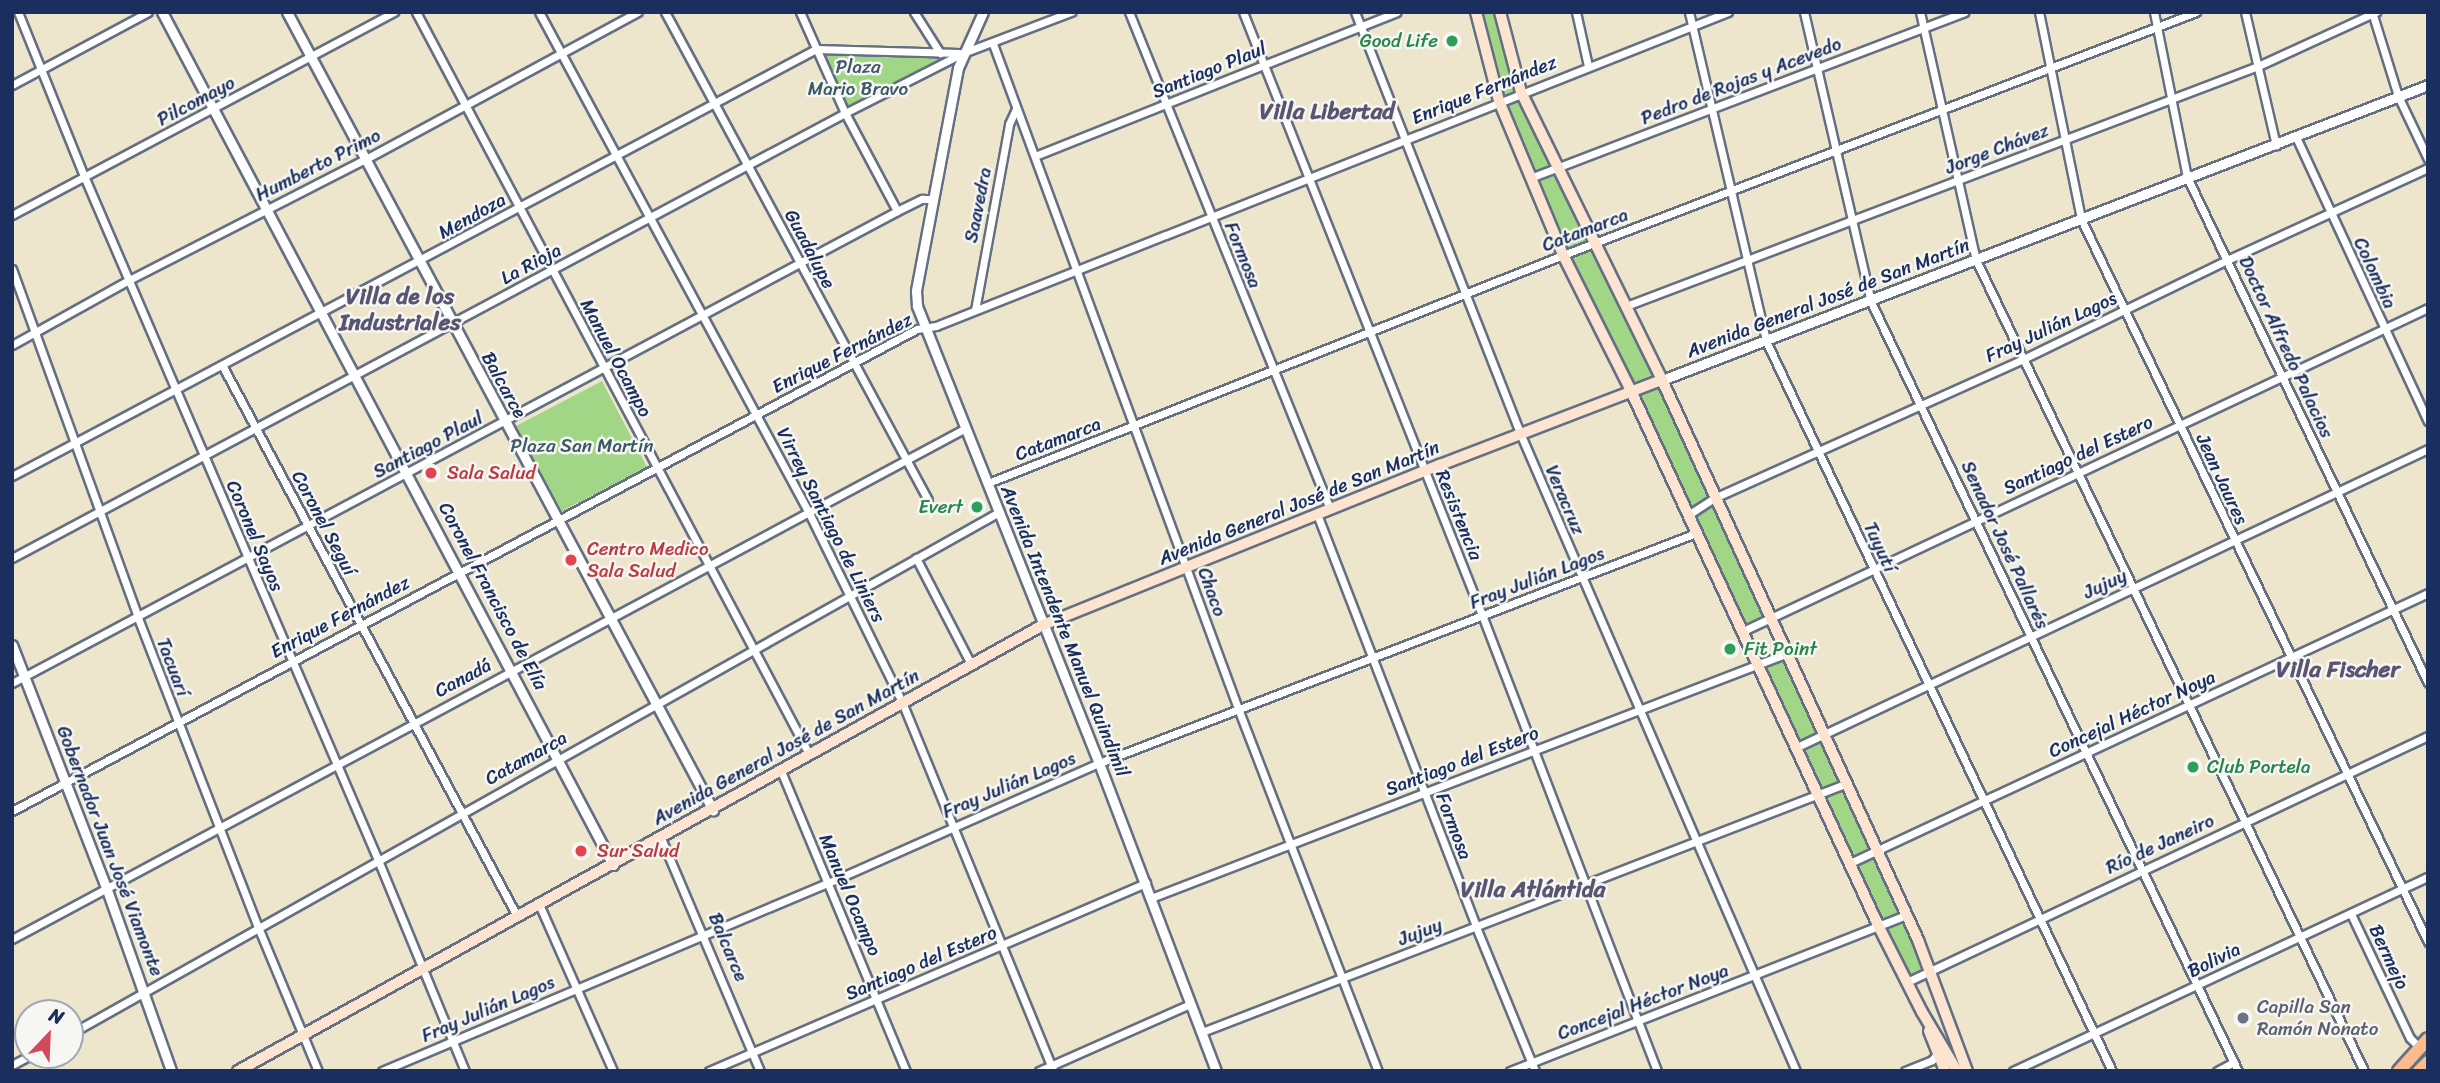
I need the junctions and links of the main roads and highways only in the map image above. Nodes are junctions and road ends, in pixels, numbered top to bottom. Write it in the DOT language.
graph roads {
  1 [pos="1476,12"];
  2 [pos="1500,12"];
  3 [pos="1662,380"];
  4 [pos="1631,391"];
  5 [pos="1922,1012"];
  6 [pos="1954,1034"];
  7 [pos="2424,1044"];
  8 [pos="2428,1062"];
  9 [pos="238,1071"];
  10 [pos="1945,1071"];
  11 [pos="1957,1071"];
  12 [pos="1966,1071"];
  13 [pos="1973,1071"];
  14 [pos="2399,1071"];
  15 [pos="2419,1071"];
  1 -- 4 [label="main road"];
  2 -- 3 [label="main road"];
  3 -- 4 [label="main road, Avenida General José de San Martín"];
  3 -- 6 [label="main road"];
  4 -- 5 [label="main road"];
  4 -- 9 [label="main road, Avenida General José de San Martín"];
  5 -- 10 [label="main road"];
  5 -- 11 [label="main road"];
  6 -- 12 [label="main road"];
  6 -- 13 [label="main road"];
  7 -- 14 [label="main road"];
  8 -- 15 [label="main road"];
}
